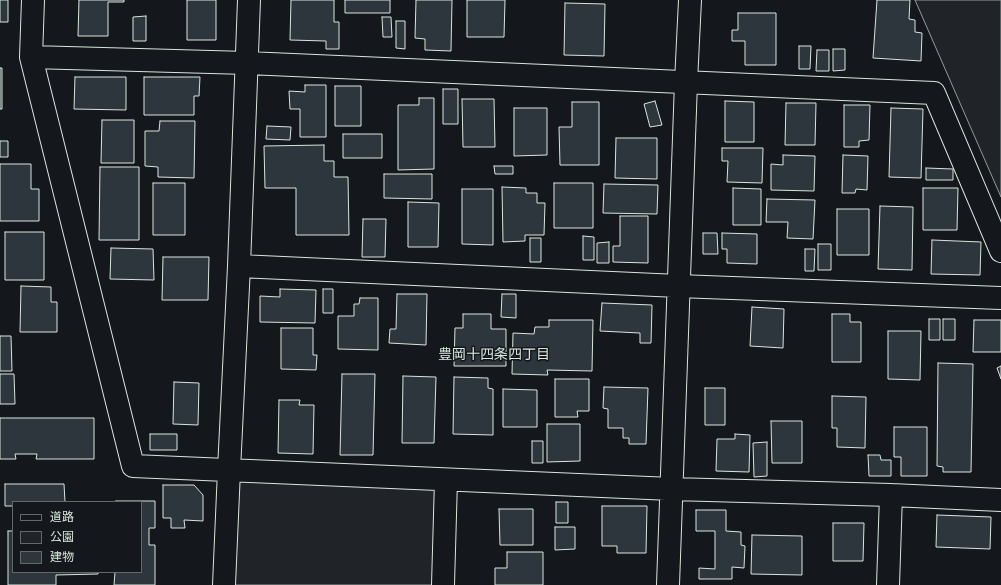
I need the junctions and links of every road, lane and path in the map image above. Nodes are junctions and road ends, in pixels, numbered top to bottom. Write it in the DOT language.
graph roads {
  1 [pos="33,0"];
  2 [pos="249,0"];
  3 [pos="690,0"];
  4 [pos="31,56"];
  5 [pos="247,63"];
  6 [pos="686,82"];
  7 [pos="1001,251"];
  8 [pos="239,266"];
  9 [pos="678,286"];
  10 [pos="1001,298"];
  11 [pos="229,470"];
  12 [pos="446,480"];
  13 [pos="672,489"];
  14 [pos="891,495"];
  15 [pos="1001,500"];
  16 [pos="224,585"];
  17 [pos="443,585"];
  18 [pos="668,585"];
  19 [pos="888,585"];
  1 -- 4 [label="street"];
  2 -- 5 [label="street"];
  3 -- 6 [label="street"];
  4 -- 5 [label="street"];
  4 -- 11 [label="street"];
  5 -- 6 [label="street"];
  5 -- 8 [label="street"];
  6 -- 7 [label="street"];
  6 -- 9 [label="street"];
  8 -- 9 [label="street"];
  8 -- 11 [label="street"];
  9 -- 10 [label="street"];
  9 -- 13 [label="street"];
  11 -- 12 [label="street"];
  11 -- 16 [label="street"];
  12 -- 13 [label="street"];
  12 -- 17 [label="street"];
  13 -- 14 [label="street"];
  13 -- 18 [label="street"];
  14 -- 15 [label="street"];
  14 -- 19 [label="street"];
}
